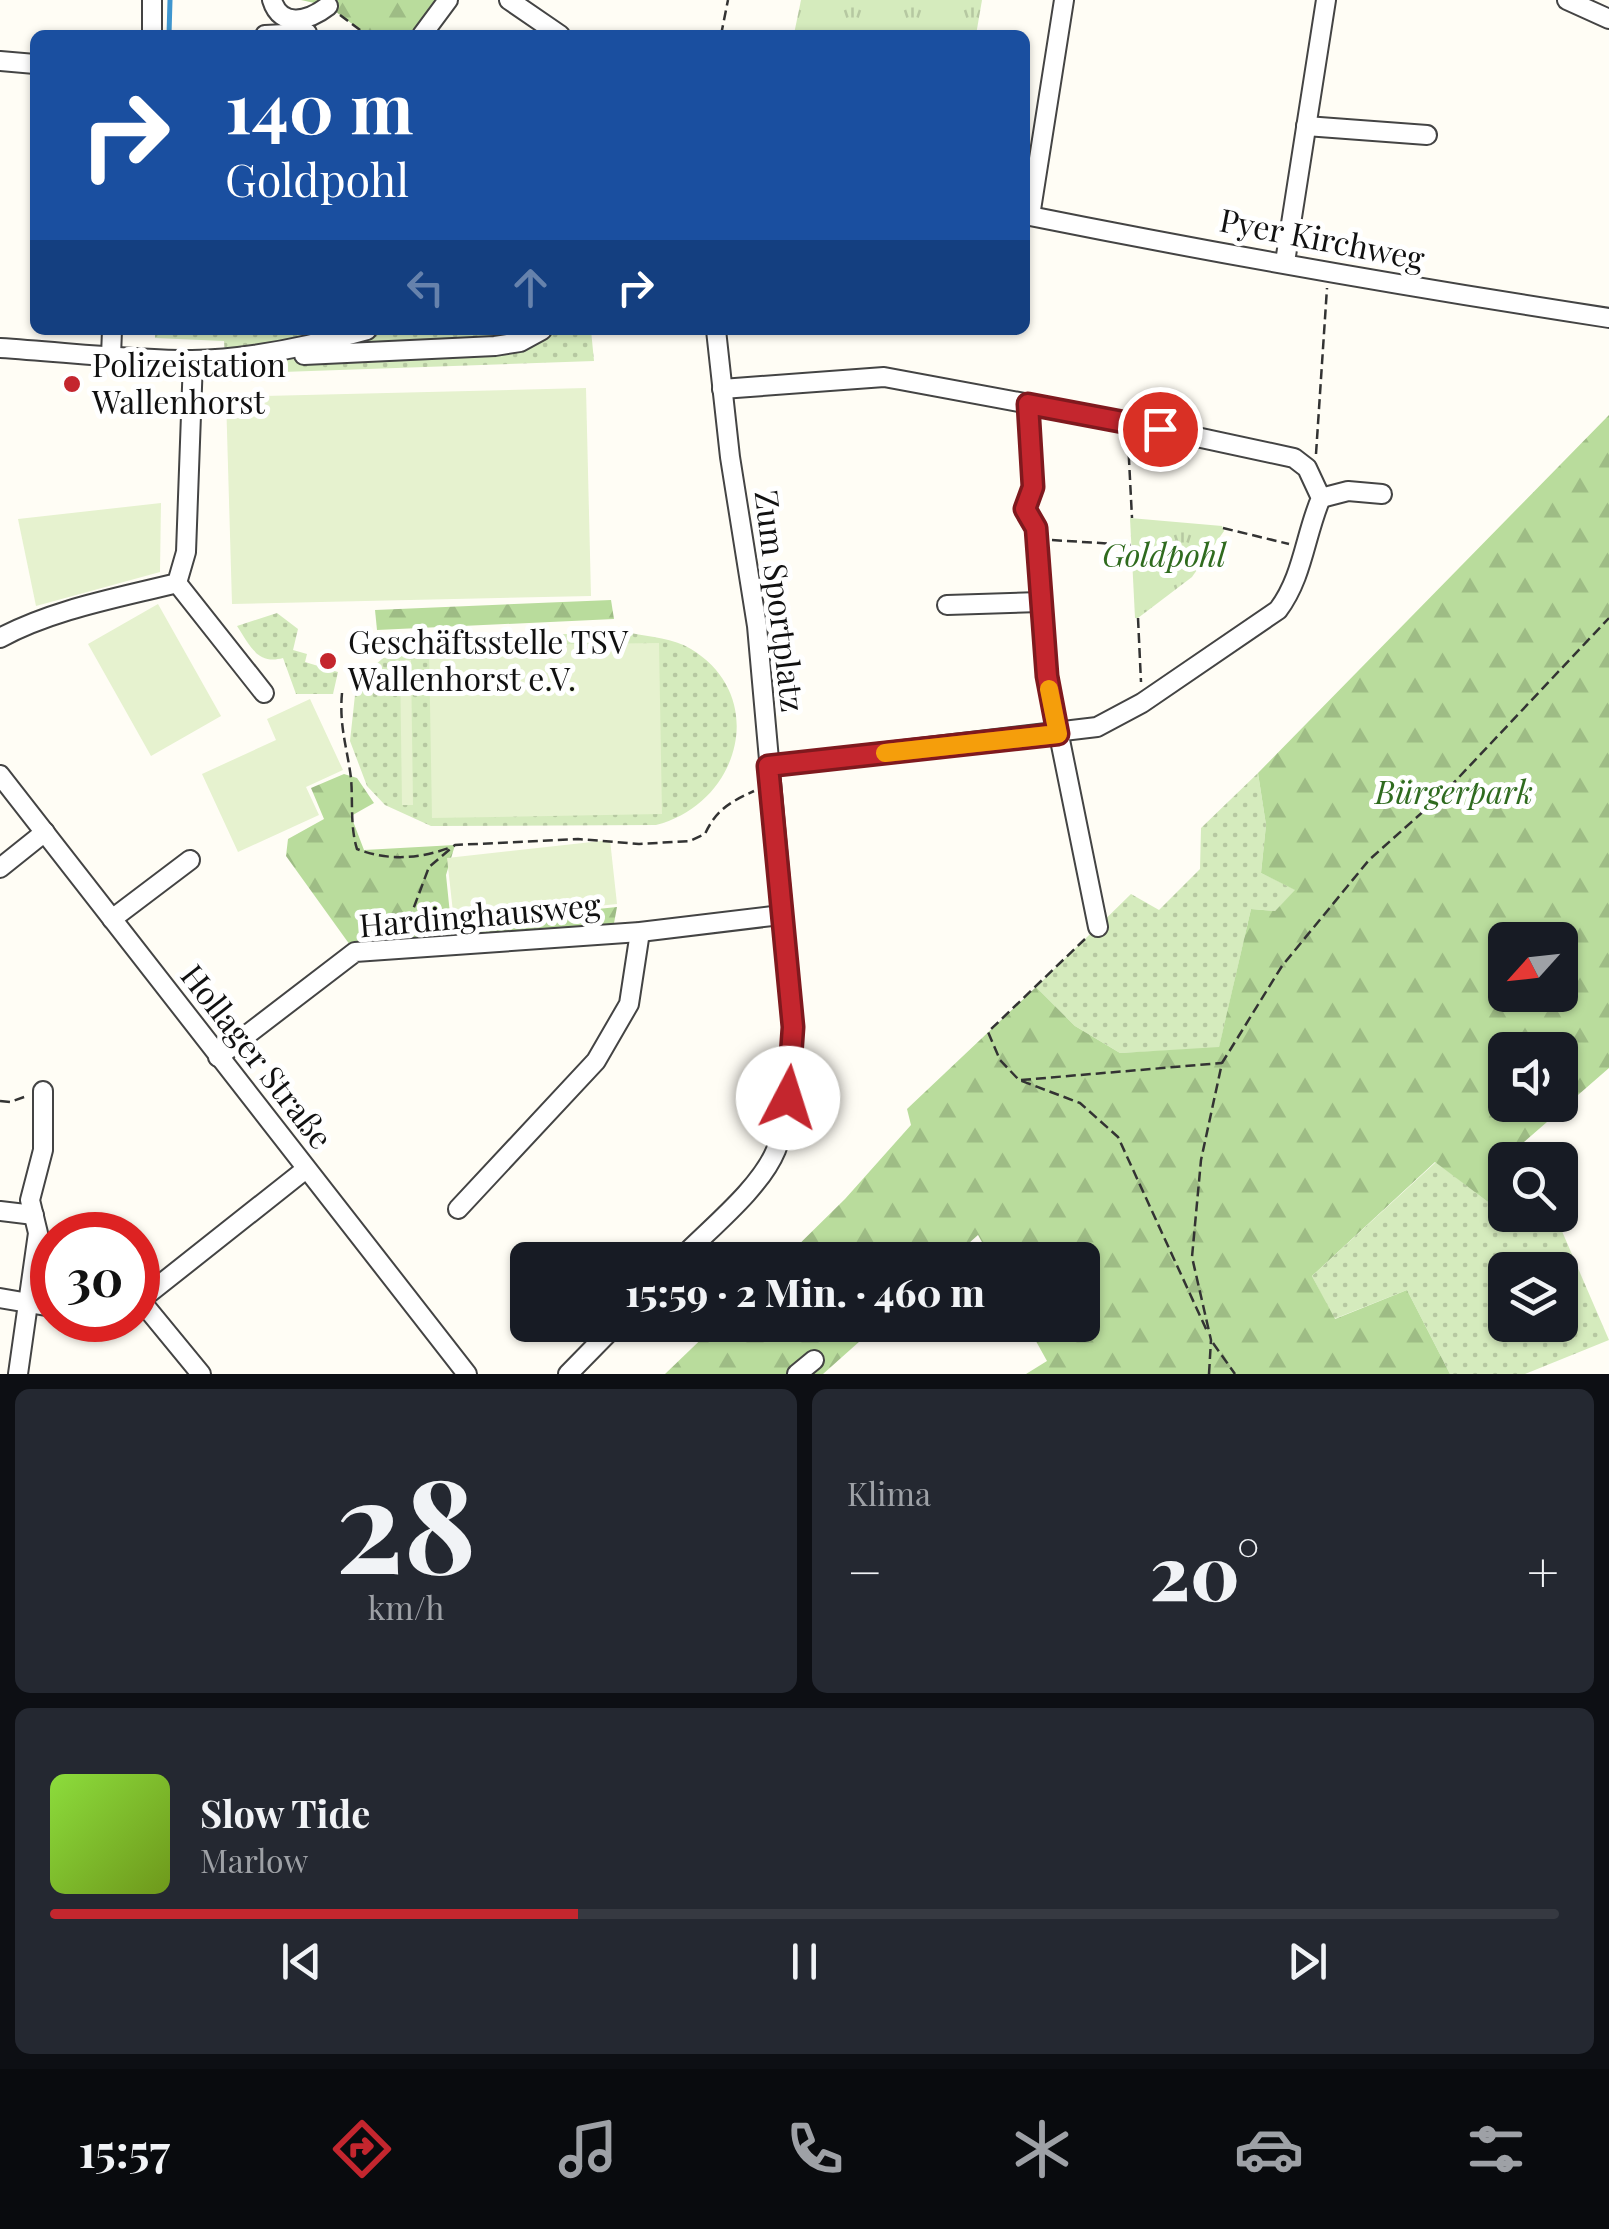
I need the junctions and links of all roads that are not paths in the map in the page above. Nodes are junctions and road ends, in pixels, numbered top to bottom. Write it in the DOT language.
graph roads {
  1 [pos="152,0"];
  2 [pos="272,0"];
  3 [pos="448,0"];
  4 [pos="509,0"];
  5 [pos="1064,0"];
  6 [pos="1326,0"];
  7 [pos="1567,0"];
  8 [pos="330,3"];
  9 [pos="1609,19"];
  10 [pos="152,30"];
  11 [pos="309,30"];
  12 [pos="426,30"];
  13 [pos="553,30"];
  14 [pos="0,61"];
  15 [pos="30,64"];
  16 [pos="1306,126"];
  17 [pos="1427,135"];
  18 [pos="1030,204"];
  19 [pos="1030,216"];
  20 [pos="1285,262"];
  21 [pos="1609,318"];
  22 [pos="112,335"];
  23 [pos="345,335"];
  24 [pos="533,335"];
  25 [pos="717,335"];
  26 [pos="0,348"];
  27 [pos="111,356"];
  28 [pos="193,360"];
  29 [pos="722,389"];
  30 [pos="1028,404"];
  31 [pos="1382,494"];
  32 [pos="1322,498"];
  33 [pos="177,584"];
  34 [pos="1040,602"];
  35 [pos="947,605"];
  36 [pos="0,638"];
  37 [pos="264,692"];
  38 [pos="1058,734"];
  39 [pos="0,775"];
  40 [pos="768,775"];
  41 [pos="44,832"];
  42 [pos="190,860"];
  43 [pos="0,868"];
  44 [pos="781,916"];
  45 [pos="112,919"];
  46 [pos="1098,926"];
  47 [pos="640,932"];
  48 [pos="218,1057"];
  49 [pos="42,1091"];
  50 [pos="306,1170"];
  51 [pos="458,1209"];
  52 [pos="0,1212"];
  53 [pos="33,1212"];
  54 [pos="30,1216"];
  55 [pos="697,1242"];
  56 [pos="160,1285"];
  57 [pos="30,1287"];
  58 [pos="0,1298"];
  59 [pos="28,1301"];
  60 [pos="160,1326"];
  61 [pos="599,1342"];
  62 [pos="814,1360"];
  63 [pos="18,1374"];
  64 [pos="201,1374"];
  65 [pos="467,1374"];
  66 [pos="568,1374"];
  67 [pos="797,1374"];
  1 -- 10 [label="street"];
  2 -- 8 [label="street"];
  3 -- 12 [label="street"];
  4 -- 13 [label="street"];
  5 -- 18 [label="street"];
  6 -- 16 [label="street"];
  7 -- 9 [label="street"];
  8 -- 11 [label="street"];
  14 -- 15 [label="street"];
  16 -- 17 [label="street"];
  16 -- 20 [label="street"];
  19 -- 20 [label="street, Pyer Kirchweg"];
  20 -- 21 [label="street, Pyer Kirchweg"];
  22 -- 27 [label="street"];
  23 -- 28 [label="street"];
  24 -- 28 [label="street"];
  25 -- 29 [label="street, Zum Sportplatz"];
  26 -- 27 [label="street"];
  27 -- 28 [label="street"];
  28 -- 33 [label="street"];
  29 -- 30 [label="street"];
  29 -- 40 [label="street, Zum Sportplatz"];
  30 -- 32 [label="street"];
  30 -- 34 [label="street"];
  31 -- 32 [label="street"];
  32 -- 38 [label="street"];
  33 -- 36 [label="street"];
  33 -- 37 [label="street"];
  34 -- 35 [label="street"];
  34 -- 38 [label="street"];
  38 -- 40 [label="street"];
  38 -- 46 [label="street"];
  39 -- 41 [label="street, Hollager Straße"];
  40 -- 44 [label="street, Zum Sportplatz"];
  41 -- 43 [label="street"];
  41 -- 45 [label="street, Hollager Straße"];
  42 -- 45 [label="street"];
  44 -- 47 [label="street, Hardinghausweg"];
  44 -- 55 [label="street, Zum Sportplatz"];
  45 -- 48 [label="street, Hollager Straße"];
  47 -- 48 [label="street, Hardinghausweg"];
  47 -- 51 [label="street"];
  48 -- 50 [label="street, Hollager Straße"];
  49 -- 53 [label="street"];
  50 -- 56 [label="street"];
  50 -- 65 [label="street, Hollager Straße"];
  52 -- 54 [label="street"];
  57 -- 59 [label="street"];
  58 -- 59 [label="street"];
  59 -- 63 [label="street"];
  60 -- 64 [label="street"];
  61 -- 66 [label="street"];
  62 -- 67 [label="street"];
}
